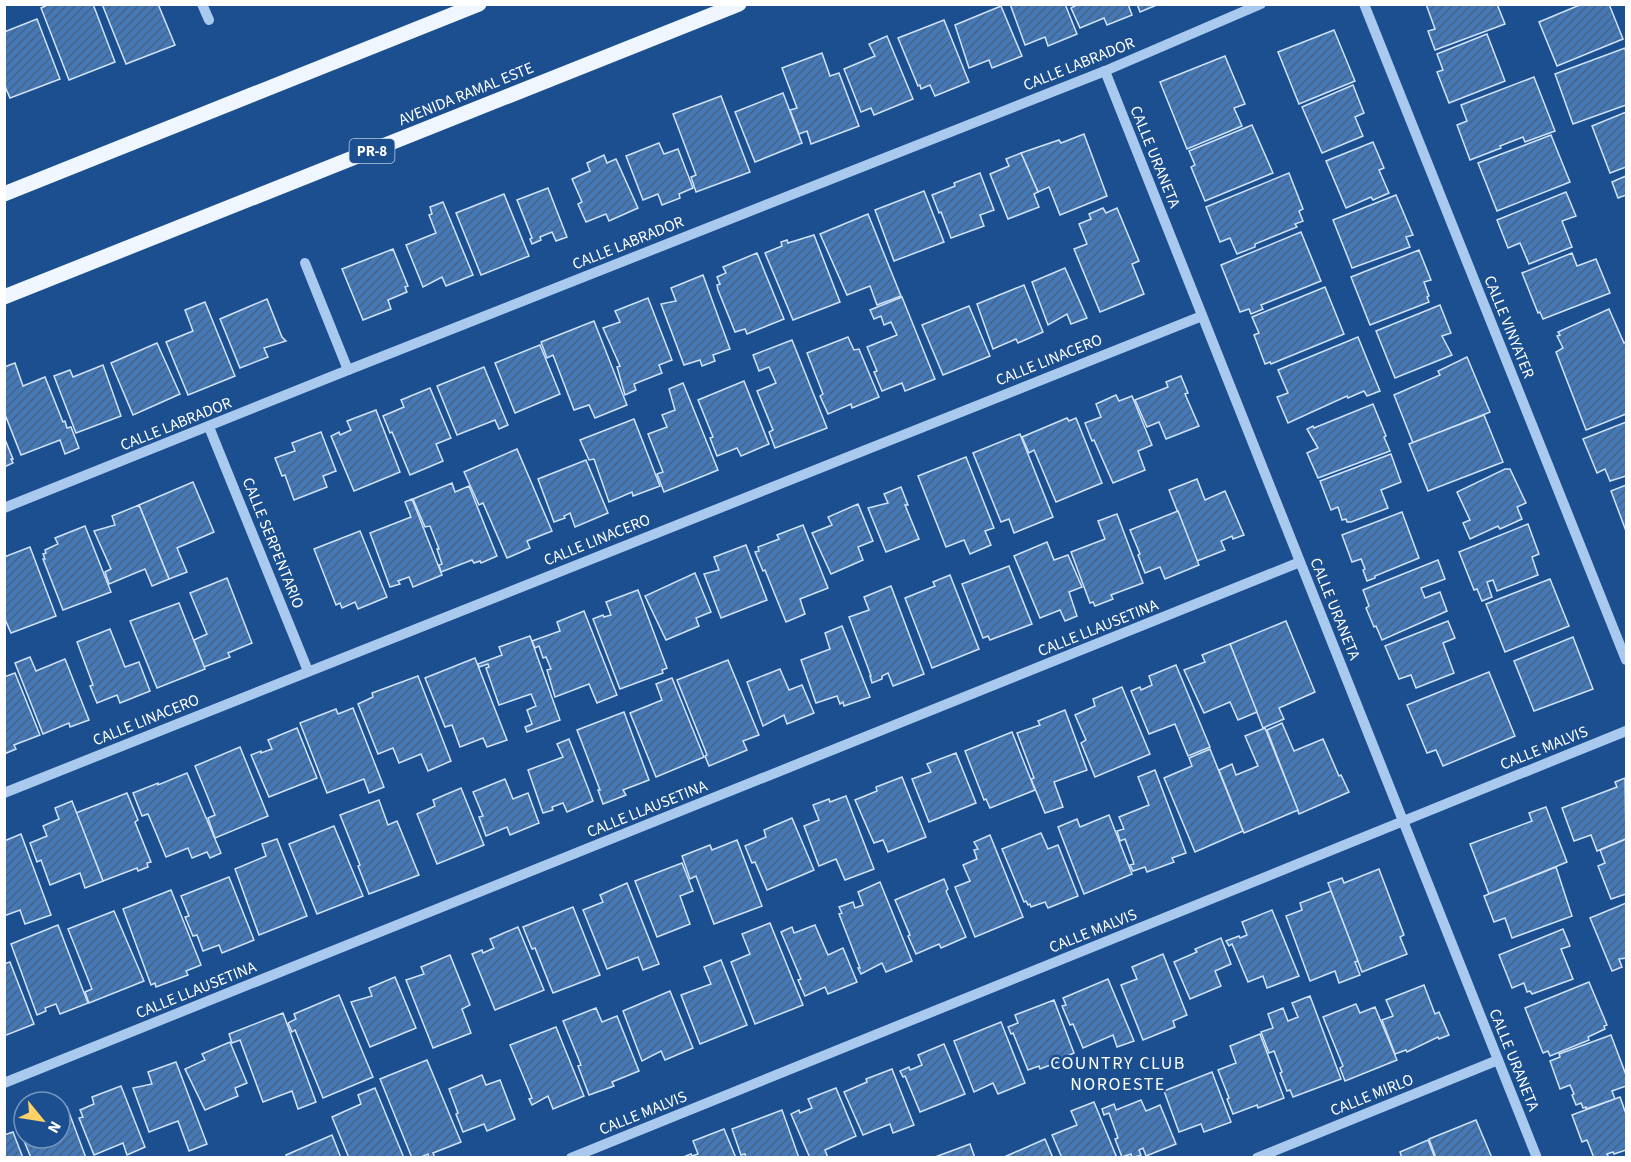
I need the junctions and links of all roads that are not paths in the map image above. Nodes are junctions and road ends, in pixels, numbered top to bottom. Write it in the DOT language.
graph roads {
  1 [pos="202,4"];
  2 [pos="479,4"];
  3 [pos="739,4"];
  4 [pos="1261,4"];
  5 [pos="1364,4"];
  6 [pos="209,20"];
  7 [pos="1105,71"];
  8 [pos="4,194"];
  9 [pos="305,263"];
  10 [pos="4,297"];
  11 [pos="1202,316"];
  12 [pos="348,370"];
  13 [pos="209,427"];
  14 [pos="4,508"];
  15 [pos="1300,562"];
  16 [pos="1626,660"];
  17 [pos="308,670"];
  18 [pos="1626,731"];
  19 [pos="4,793"];
  20 [pos="1403,822"];
  21 [pos="1498,1060"];
  22 [pos="4,1083"];
  23 [pos="572,1158"];
  24 [pos="1257,1158"];
  25 [pos="1537,1158"];
  1 -- 6 [label="street"];
  2 -- 8 [label="main road"];
  3 -- 10 [label="main road, AVENIDA RAMAL ESTE / PR-8"];
  4 -- 7 [label="street, CALLE LABRADOR"];
  5 -- 16 [label="street, CALLE VINYATER"];
  7 -- 11 [label="street, CALLE URANETA"];
  7 -- 12 [label="street, CALLE LABRADOR"];
  9 -- 12 [label="street"];
  11 -- 15 [label="street, CALLE URANETA"];
  11 -- 17 [label="street, CALLE LINACERO"];
  12 -- 13 [label="street, CALLE LABRADOR"];
  13 -- 14 [label="street, CALLE LABRADOR"];
  13 -- 17 [label="street, CALLE SERPENTARIO"];
  15 -- 20 [label="street, CALLE URANETA"];
  15 -- 22 [label="street, CALLE LLAUSETINA"];
  17 -- 19 [label="street, CALLE LINACERO"];
  18 -- 20 [label="street, CALLE MALVIS"];
  20 -- 21 [label="street, CALLE URANETA"];
  20 -- 23 [label="street, CALLE MALVIS"];
  21 -- 24 [label="street, CALLE MIRLO"];
  21 -- 25 [label="street, CALLE URANETA"];
}
